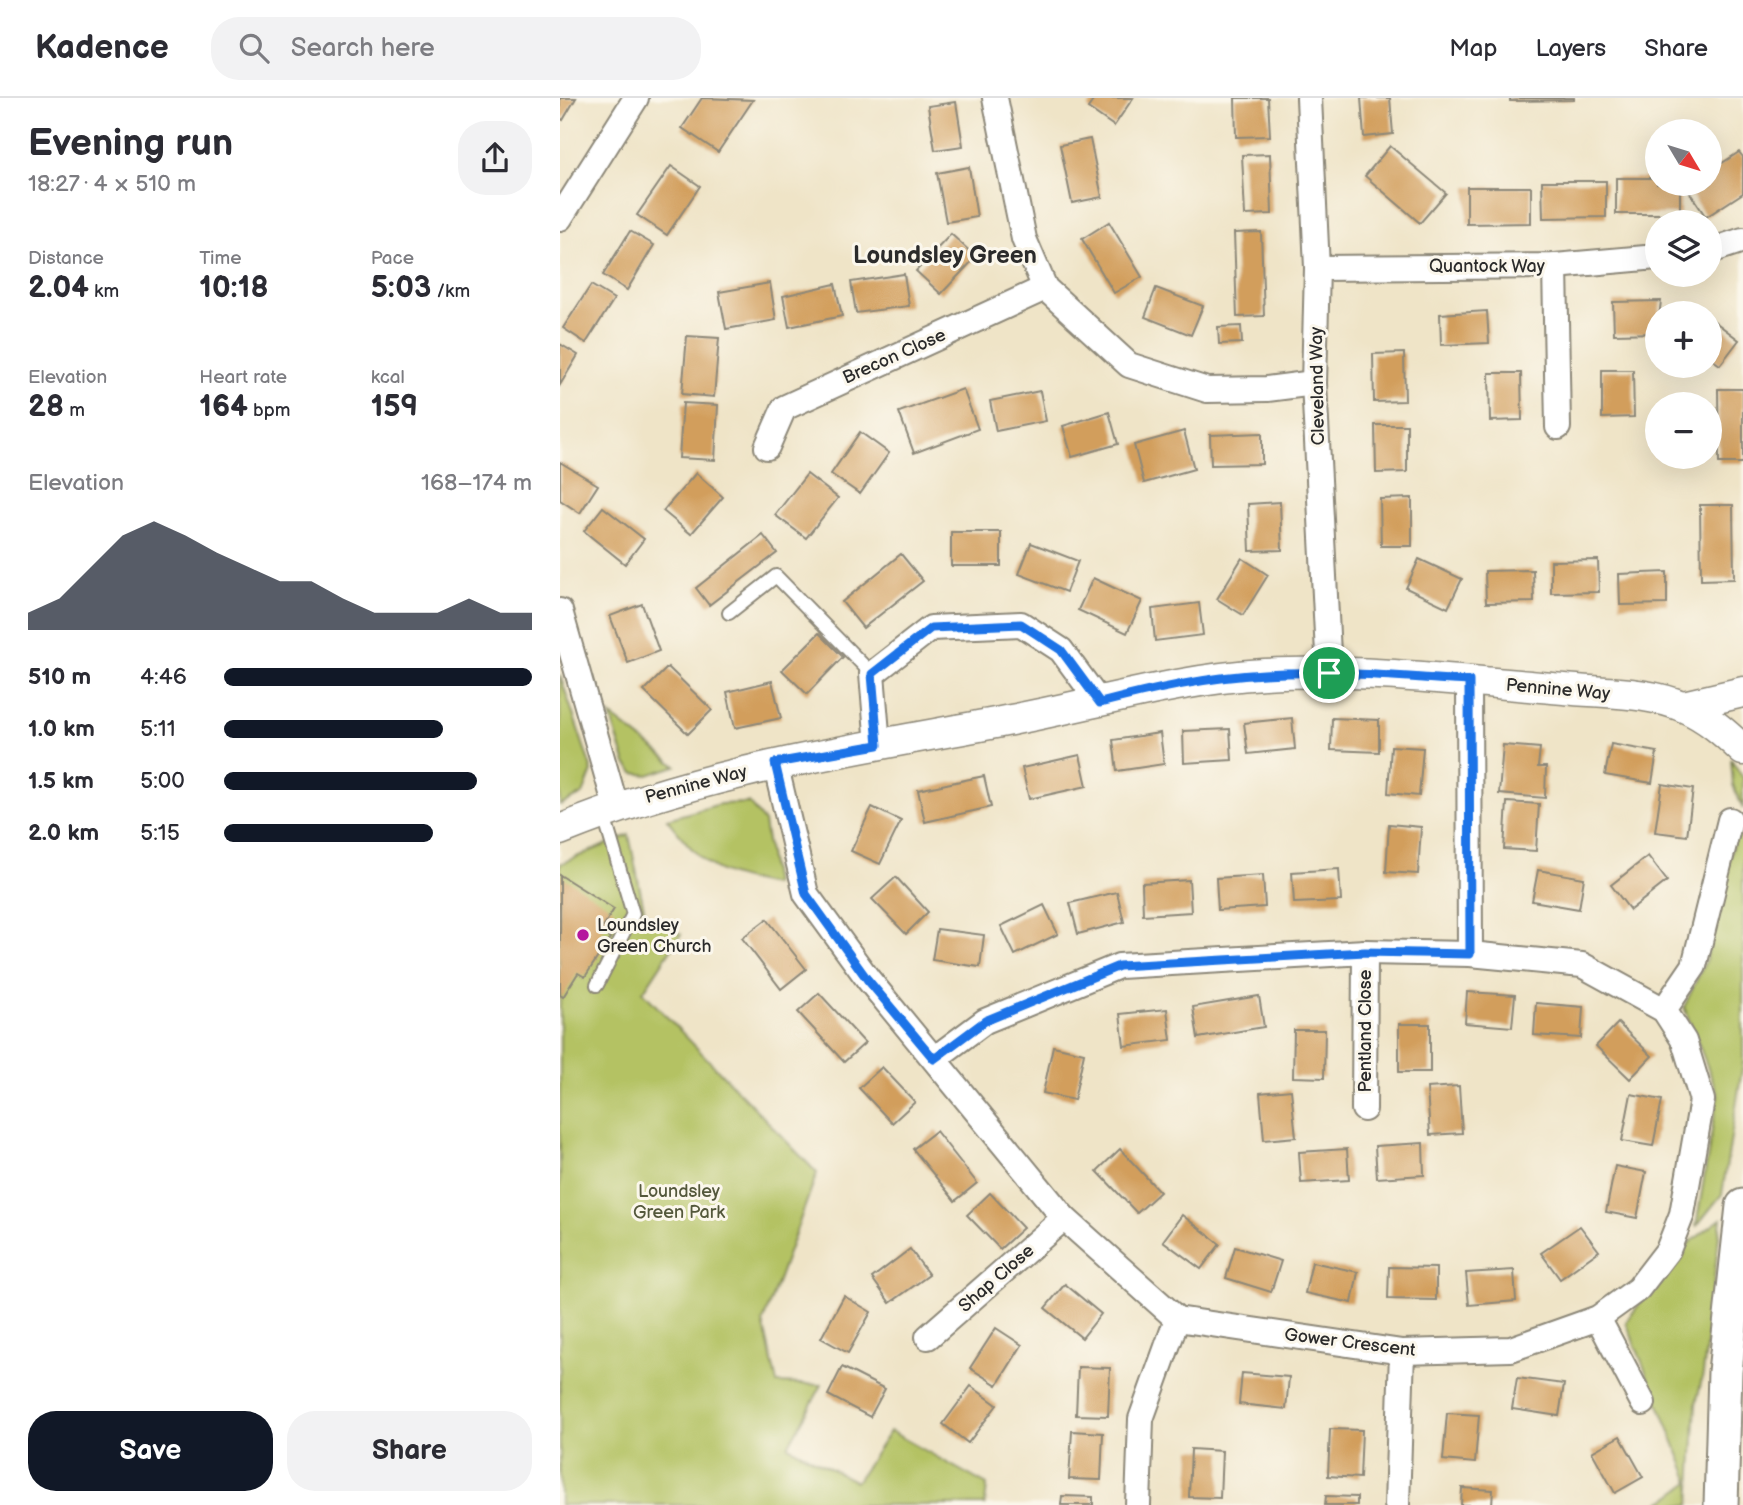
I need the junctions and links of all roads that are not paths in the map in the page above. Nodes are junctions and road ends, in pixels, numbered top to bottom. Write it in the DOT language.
graph roads {
  1 [pos="636,98"];
  2 [pos="995,98"];
  3 [pos="1309,98"];
  4 [pos="560,218"];
  5 [pos="1743,240"];
  6 [pos="1722,247"];
  7 [pos="1645,258"];
  8 [pos="1555,266"];
  9 [pos="1317,268"];
  10 [pos="1045,288"];
  11 [pos="1314,383"];
  12 [pos="1558,427"];
  13 [pos="767,447"];
  14 [pos="560,611"];
  15 [pos="729,613"];
  16 [pos="1329,673"];
  17 [pos="872,674"];
  18 [pos="1469,681"];
  19 [pos="1743,692"];
  20 [pos="1100,703"];
  21 [pos="1683,706"];
  22 [pos="878,745"];
  23 [pos="1743,750"];
  24 [pos="775,763"];
  25 [pos="609,809"];
  26 [pos="1730,820"];
  27 [pos="560,830"];
  28 [pos="1365,952"];
  29 [pos="1470,954"];
  30 [pos="597,985"];
  31 [pos="1664,1010"];
  32 [pos="934,1059"];
  33 [pos="1364,1109"];
  34 [pos="1743,1206"];
  35 [pos="1064,1218"];
  36 [pos="1177,1318"];
  37 [pos="1598,1318"];
  38 [pos="928,1337"];
  39 [pos="1402,1352"];
  40 [pos="1643,1403"];
  41 [pos="1138,1505"];
  42 [pos="1397,1505"];
  43 [pos="1721,1505"];
  1 -- 4 [label="street"];
  2 -- 10 [label="street"];
  3 -- 9 [label="street, Cleveland Way"];
  5 -- 6 [label="street"];
  7 -- 8 [label="street, Quantock Way"];
  8 -- 9 [label="street, Quantock Way"];
  8 -- 12 [label="street"];
  9 -- 11 [label="street, Cleveland Way"];
  10 -- 11 [label="street"];
  10 -- 13 [label="street, Brecon Close"];
  11 -- 16 [label="street, Cleveland Way"];
  14 -- 25 [label="street"];
  15 -- 17 [label="lane"];
  16 -- 18 [label="street, Pennine Way"];
  16 -- 20 [label="street, Pennine Way"];
  17 -- 20 [label="street"];
  17 -- 22 [label="street"];
  18 -- 21 [label="street, Pennine Way"];
  18 -- 29 [label="street"];
  19 -- 21 [label="street, Pennine Way"];
  20 -- 22 [label="street, Pennine Way"];
  21 -- 23 [label="street, Pennine Way"];
  22 -- 24 [label="street, Pennine Way"];
  24 -- 25 [label="street, Pennine Way"];
  24 -- 32 [label="street"];
  25 -- 27 [label="street, Pennine Way"];
  25 -- 30 [label="lane"];
  26 -- 31 [label="street"];
  28 -- 29 [label="street, Gower Crescent"];
  28 -- 32 [label="street, Gower Crescent"];
  28 -- 33 [label="street, Pentland Close"];
  29 -- 31 [label="street, Gower Crescent"];
  31 -- 37 [label="street, Gower Crescent"];
  32 -- 35 [label="street"];
  34 -- 43 [label="main road"];
  35 -- 36 [label="street"];
  35 -- 38 [label="street, Shap Close"];
  36 -- 39 [label="street, Gower Crescent"];
  36 -- 41 [label="street"];
  37 -- 39 [label="street, Gower Crescent"];
  37 -- 40 [label="street"];
  39 -- 42 [label="street"];
}
